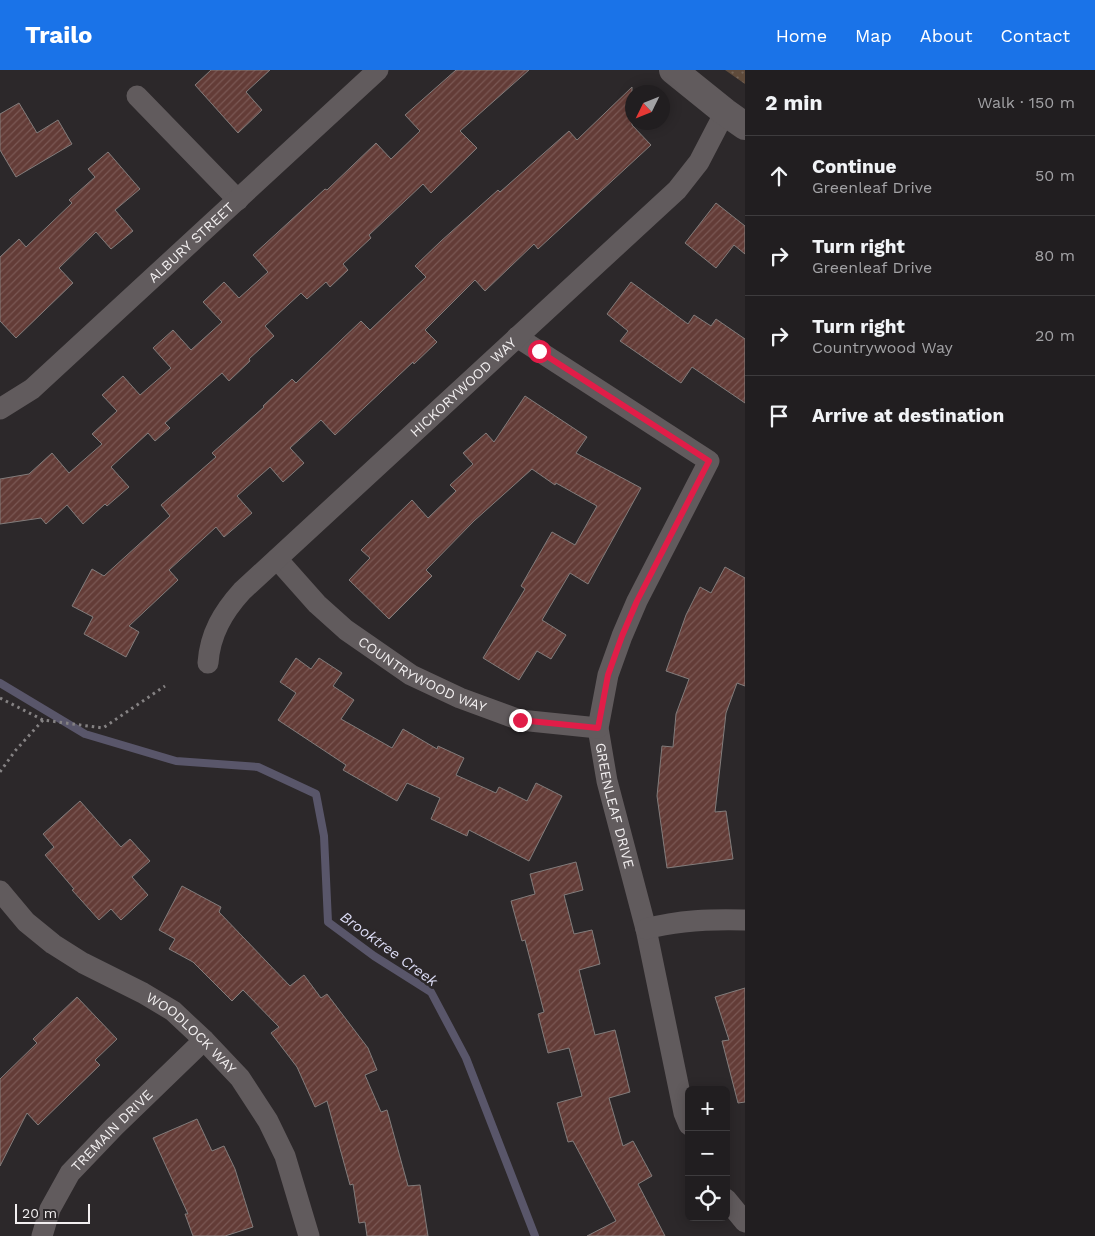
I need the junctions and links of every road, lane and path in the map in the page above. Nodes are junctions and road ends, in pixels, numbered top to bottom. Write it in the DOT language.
graph roads {
  1 [pos="378,70"];
  2 [pos="673,70"];
  3 [pos="137,96"];
  4 [pos="735,119"];
  5 [pos="238,200"];
  6 [pos="517,337"];
  7 [pos="0,409"];
  8 [pos="277,559"];
  9 [pos="208,663"];
  10 [pos="165,686"];
  11 [pos="0,698"];
  12 [pos="43,720"];
  13 [pos="598,728"];
  14 [pos="0,772"];
  15 [pos="0,891"];
  16 [pos="745,920"];
  17 [pos="646,929"];
  18 [pos="204,1040"];
  19 [pos="685,1116"];
  20 [pos="730,1204"];
  21 [pos="745,1222"];
  22 [pos="42,1236"];
  23 [pos="309,1236"];
  1 -- 5 [label="street, ALBURY STREET"];
  2 -- 4 [label="street"];
  3 -- 5 [label="street"];
  4 -- 6 [label="street, HICKORYWOOD WAY"];
  5 -- 7 [label="street, ALBURY STREET"];
  6 -- 8 [label="street, HICKORYWOOD WAY"];
  6 -- 13 [label="street, GREENLEAF DRIVE"];
  8 -- 9 [label="street, HICKORYWOOD WAY"];
  8 -- 13 [label="street, COUNTRYWOOD WAY"];
  10 -- 12 [label="path"];
  11 -- 12 [label="path"];
  12 -- 14 [label="path"];
  13 -- 17 [label="street, GREENLEAF DRIVE"];
  15 -- 18 [label="street, WOODLOCK WAY"];
  16 -- 17 [label="street"];
  17 -- 19 [label="street, GREENLEAF DRIVE"];
  18 -- 22 [label="street, TREMAIN DRIVE"];
  18 -- 23 [label="street, WOODLOCK WAY"];
  20 -- 21 [label="street"];
}
